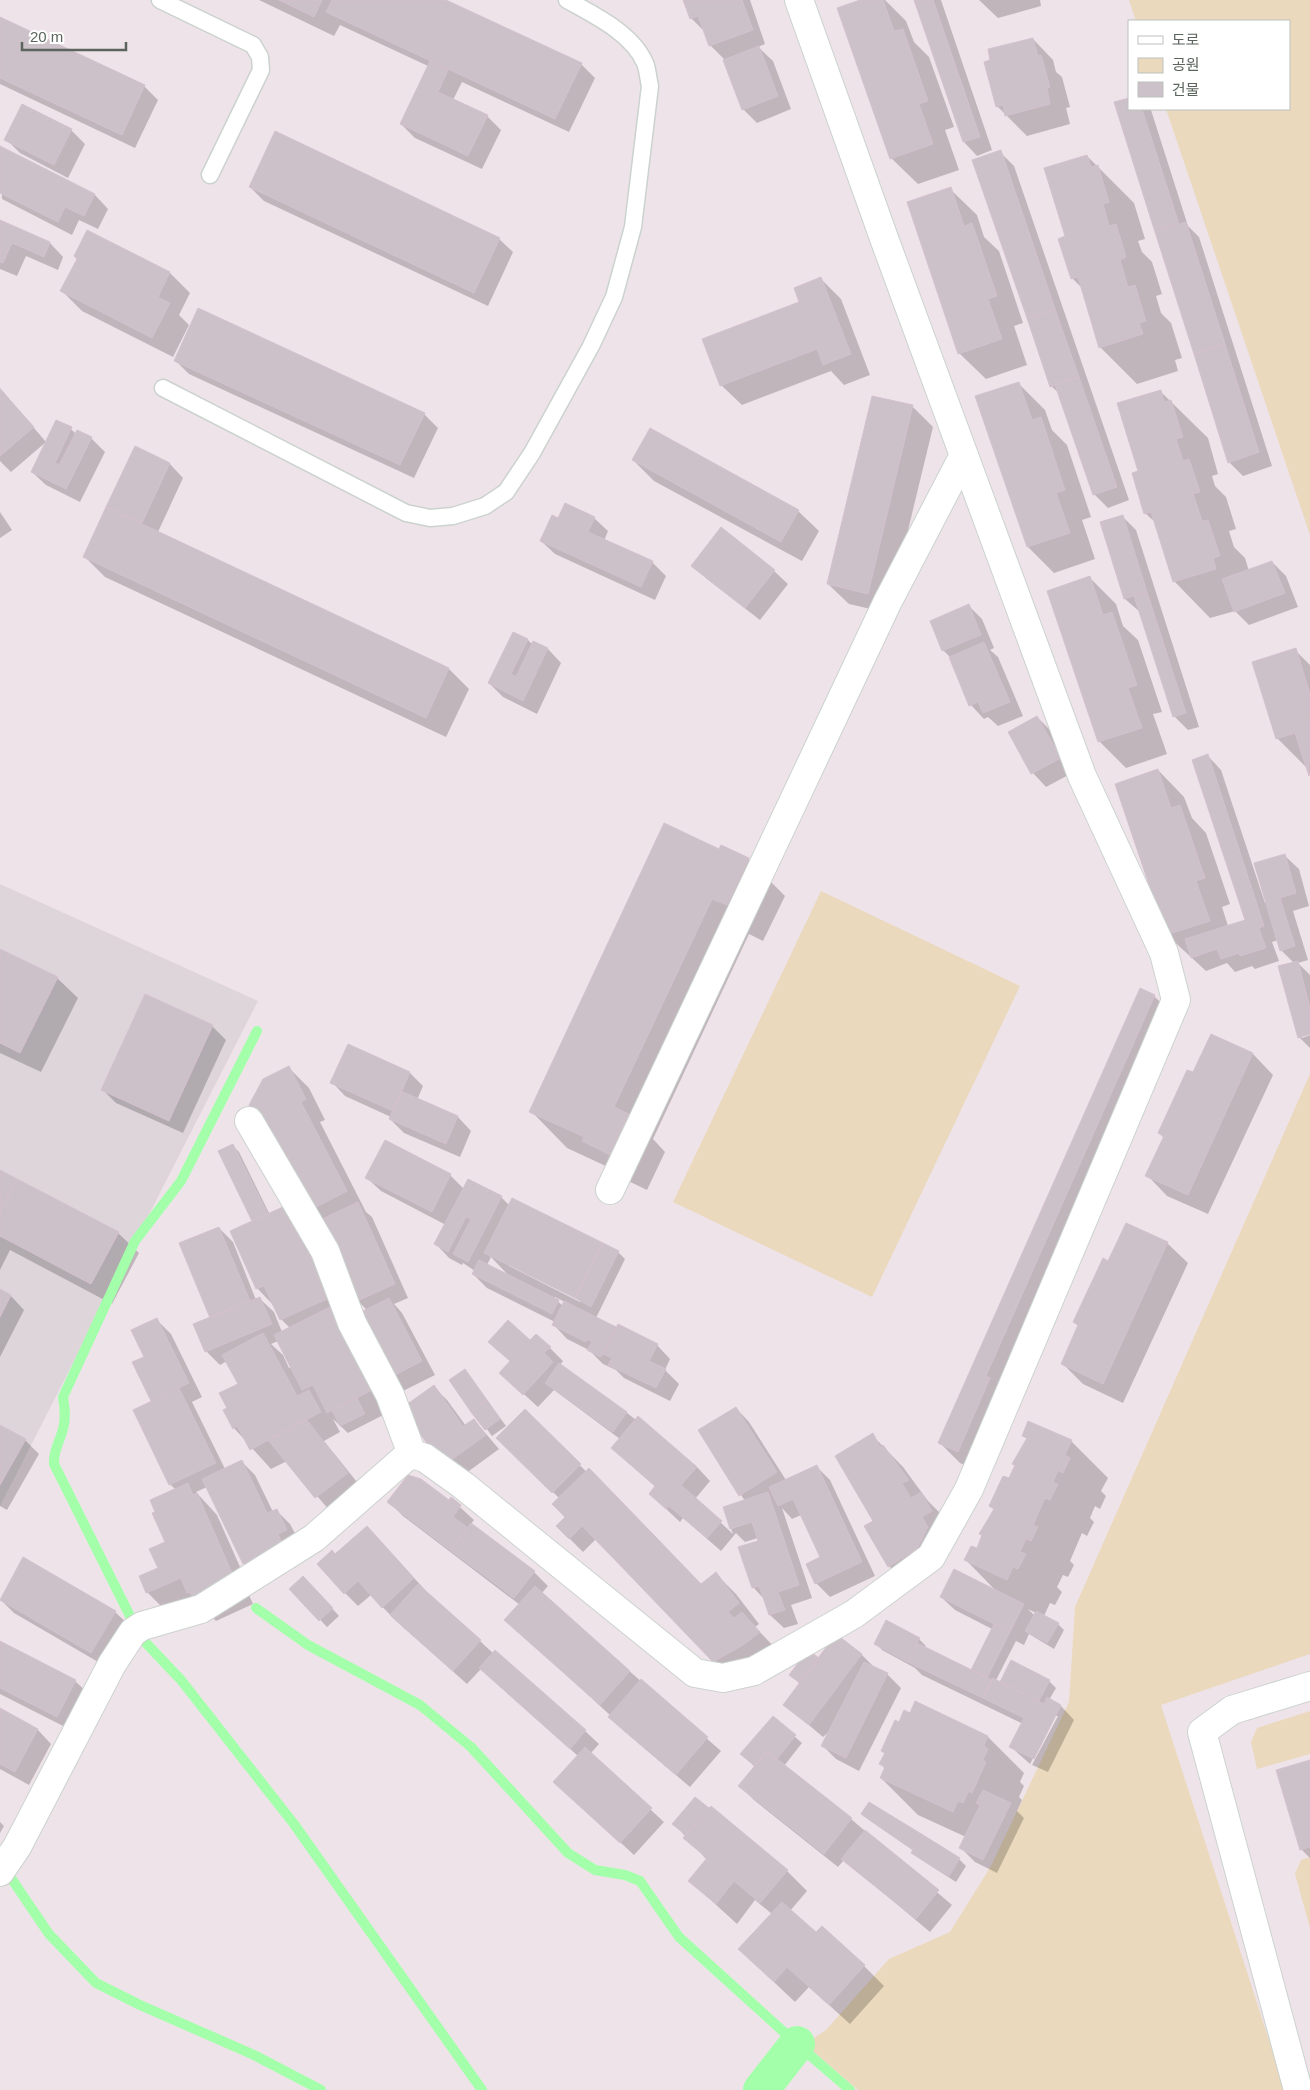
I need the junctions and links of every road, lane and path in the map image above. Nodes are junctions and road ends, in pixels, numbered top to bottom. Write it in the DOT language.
graph roads {
  1 [pos="160,0"];
  2 [pos="567,0"];
  3 [pos="799,0"];
  4 [pos="210,175"];
  5 [pos="163,388"];
  6 [pos="964,455"];
  7 [pos="249,1121"];
  8 [pos="610,1190"];
  9 [pos="412,1454"];
  10 [pos="1310,1686"];
  11 [pos="0,1872"];
  12 [pos="1298,2090"];
  1 -- 4 [label="lane"];
  2 -- 5 [label="lane"];
  3 -- 6 [label="street"];
  6 -- 8 [label="street"];
  6 -- 9 [label="street"];
  7 -- 9 [label="street"];
  9 -- 11 [label="street"];
  10 -- 12 [label="street"];
}
